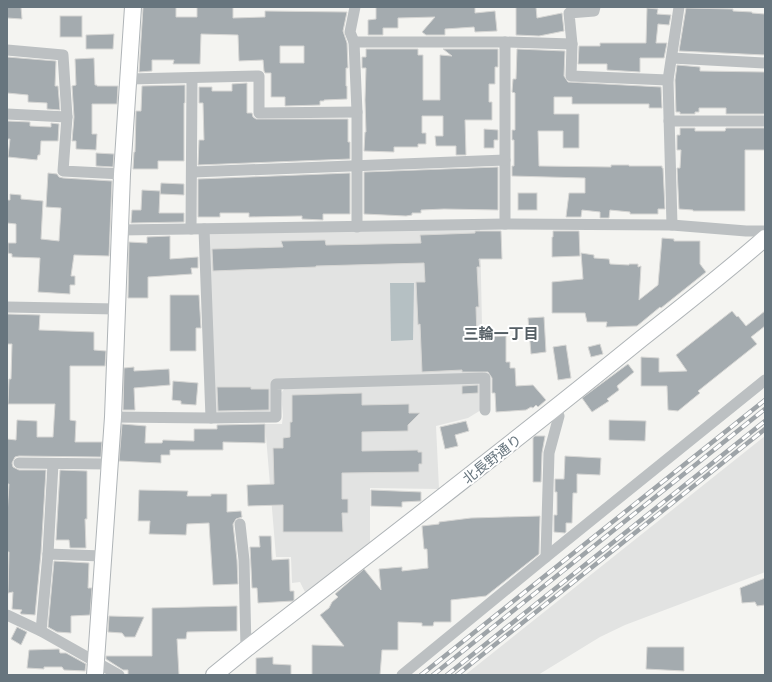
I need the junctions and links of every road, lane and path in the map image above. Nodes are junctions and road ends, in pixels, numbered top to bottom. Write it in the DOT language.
graph roads {
  1 [pos="133,7"];
  2 [pos="355,7"];
  3 [pos="595,7"];
  4 [pos="679,7"];
  5 [pos="354,42"];
  6 [pos="505,42"];
  7 [pos="572,44"];
  8 [pos="7,50"];
  9 [pos="672,58"];
  10 [pos="765,63"];
  11 [pos="192,78"];
  12 [pos="129,79"];
  13 [pos="668,80"];
  14 [pos="357,112"];
  15 [pos="7,114"];
  16 [pos="67,117"];
  17 [pos="669,121"];
  18 [pos="765,121"];
  19 [pos="505,160"];
  20 [pos="357,166"];
  21 [pos="193,172"];
  22 [pos="122,174"];
  23 [pos="505,224"];
  24 [pos="672,225"];
  25 [pos="357,227"];
  26 [pos="191,229"];
  27 [pos="204,229"];
  28 [pos="120,230"];
  29 [pos="765,231"];
  30 [pos="765,238"];
  31 [pos="7,307"];
  32 [pos="117,309"];
  33 [pos="765,380"];
  34 [pos="555,409"];
  35 [pos="485,410"];
  36 [pos="113,417"];
  37 [pos="211,418"];
  38 [pos="19,463"];
  39 [pos="53,464"];
  40 [pos="110,464"];
  41 [pos="240,524"];
  42 [pos="48,554"];
  43 [pos="102,556"];
  44 [pos="546,557"];
  45 [pos="7,614"];
  46 [pos="41,631"];
  47 [pos="246,649"];
  48 [pos="95,668"];
  49 [pos="119,675"];
  50 [pos="214,675"];
  51 [pos="402,675"];
  1 -- 12 [label="street"];
  2 -- 5 [label="street"];
  3 -- 7 [label="street"];
  4 -- 9 [label="street"];
  5 -- 6 [label="street"];
  5 -- 14 [label="street"];
  6 -- 7 [label="street"];
  6 -- 19 [label="street"];
  7 -- 13 [label="street"];
  8 -- 16 [label="street"];
  9 -- 10 [label="street"];
  9 -- 13 [label="street"];
  11 -- 12 [label="street"];
  11 -- 14 [label="street"];
  11 -- 21 [label="street"];
  12 -- 22 [label="street"];
  13 -- 17 [label="street"];
  14 -- 20 [label="street"];
  15 -- 16 [label="street"];
  16 -- 22 [label="street"];
  17 -- 18 [label="street"];
  17 -- 24 [label="street"];
  19 -- 20 [label="street"];
  19 -- 23 [label="street"];
  20 -- 21 [label="street"];
  20 -- 25 [label="street"];
  21 -- 26 [label="street"];
  22 -- 28 [label="street"];
  23 -- 24 [label="street"];
  23 -- 25 [label="street"];
  24 -- 29 [label="street"];
  25 -- 27 [label="street"];
  26 -- 27 [label="street"];
  26 -- 28 [label="street"];
  27 -- 37 [label="street"];
  28 -- 32 [label="street"];
  30 -- 34 [label="street, 北長野通り"];
  31 -- 32 [label="street"];
  32 -- 36 [label="street"];
  33 -- 44 [label="street"];
  34 -- 44 [label="street"];
  34 -- 47 [label="street, 北長野通り"];
  35 -- 37 [label="street"];
  36 -- 37 [label="street"];
  36 -- 40 [label="street"];
  38 -- 39 [label="street"];
  39 -- 40 [label="street"];
  39 -- 42 [label="street"];
  40 -- 43 [label="street"];
  41 -- 47 [label="street"];
  42 -- 43 [label="street"];
  42 -- 46 [label="street"];
  43 -- 48 [label="street"];
  44 -- 51 [label="street"];
  45 -- 46 [label="street"];
  46 -- 48 [label="street"];
  47 -- 50 [label="street, 北長野通り"];
  48 -- 49 [label="street"];
}
